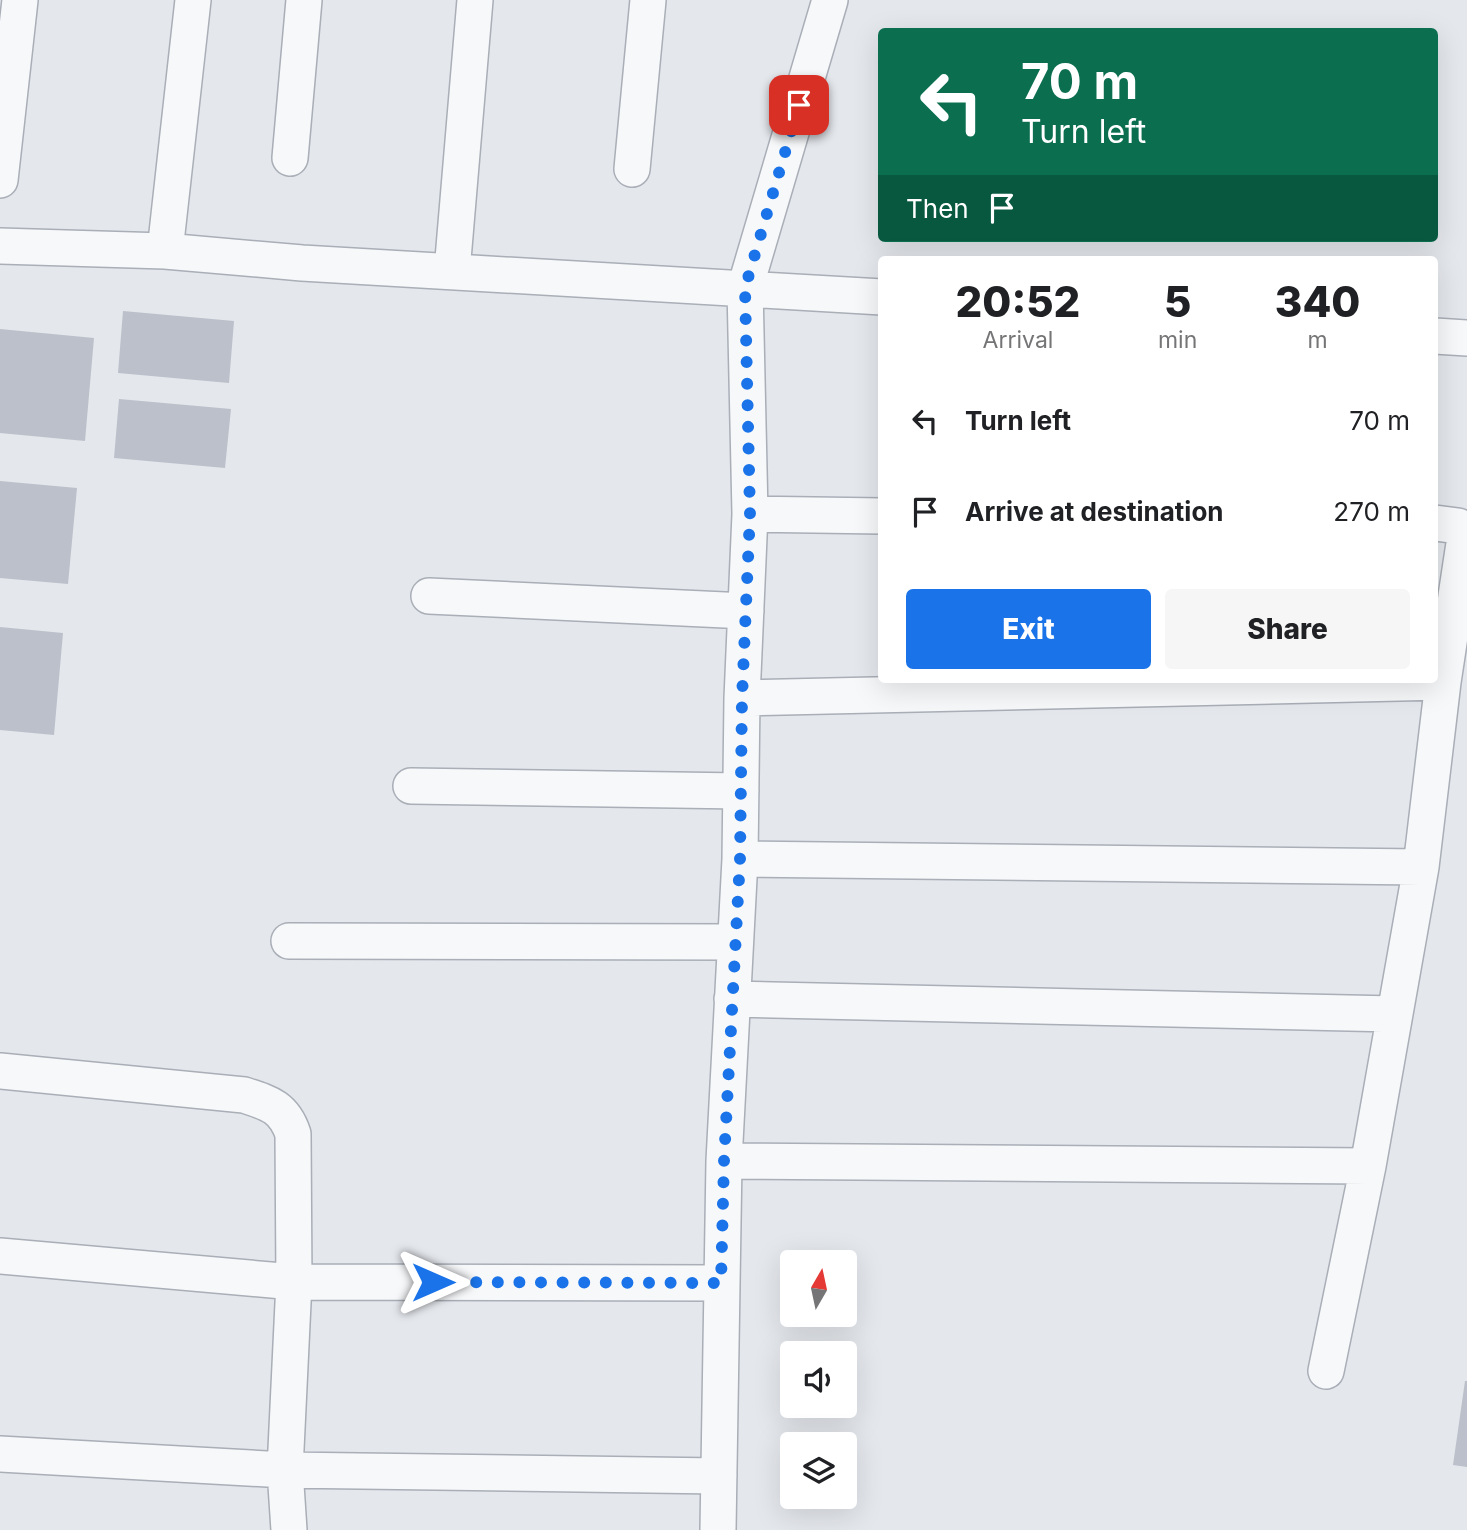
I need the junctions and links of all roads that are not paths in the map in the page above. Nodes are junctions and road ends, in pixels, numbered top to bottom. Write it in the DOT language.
graph roads {
  1 [pos="20,0"];
  2 [pos="193,0"];
  3 [pos="304,0"];
  4 [pos="475,0"];
  5 [pos="648,0"];
  6 [pos="830,0"];
  7 [pos="290,158"];
  8 [pos="1,166"];
  9 [pos="632,169"];
  10 [pos="0,246"];
  11 [pos="165,251"];
  12 [pos="452,271"];
  13 [pos="745,288"];
  14 [pos="878,297"];
  15 [pos="1438,336"];
  16 [pos="1467,338"];
  17 [pos="750,514"];
  18 [pos="878,516"];
  19 [pos="1438,523"];
  20 [pos="429,596"];
  21 [pos="746,611"];
  22 [pos="1438,682"];
  23 [pos="1443,682"];
  24 [pos="1399,683"];
  25 [pos="742,698"];
  26 [pos="411,786"];
  27 [pos="741,791"];
  28 [pos="740,859"];
  29 [pos="1421,867"];
  30 [pos="289,941"];
  31 [pos="735,942"];
  32 [pos="732,999"];
  33 [pos="1394,1014"];
  34 [pos="0,1071"];
  35 [pos="724,1161"];
  36 [pos="1367,1167"];
  37 [pos="0,1256"];
  38 [pos="294,1282"];
  39 [pos="721,1283"];
  40 [pos="1326,1371"];
  41 [pos="0,1454"];
  42 [pos="285,1470"];
  43 [pos="719,1476"];
  44 [pos="289,1530"];
  45 [pos="718,1530"];
  1 -- 8 [label="street"];
  2 -- 11 [label="street"];
  3 -- 7 [label="street"];
  4 -- 12 [label="street"];
  5 -- 9 [label="street"];
  6 -- 13 [label="street"];
  10 -- 11 [label="street"];
  11 -- 12 [label="street"];
  12 -- 13 [label="street"];
  13 -- 14 [label="street"];
  13 -- 17 [label="street"];
  15 -- 16 [label="street"];
  17 -- 18 [label="street"];
  17 -- 21 [label="street"];
  19 -- 23 [label="street"];
  20 -- 21 [label="street"];
  21 -- 25 [label="street"];
  22 -- 23 [label="street"];
  23 -- 29 [label="street"];
  24 -- 25 [label="street"];
  25 -- 27 [label="street"];
  26 -- 27 [label="street"];
  27 -- 28 [label="street"];
  28 -- 29 [label="street"];
  28 -- 31 [label="street"];
  29 -- 33 [label="street"];
  30 -- 31 [label="street"];
  31 -- 32 [label="street"];
  32 -- 33 [label="street"];
  32 -- 35 [label="street"];
  33 -- 36 [label="street"];
  34 -- 38 [label="street"];
  35 -- 36 [label="street"];
  35 -- 39 [label="street"];
  36 -- 40 [label="street"];
  37 -- 38 [label="street"];
  38 -- 39 [label="street"];
  38 -- 42 [label="street"];
  39 -- 43 [label="street"];
  41 -- 42 [label="street"];
  42 -- 43 [label="street"];
  42 -- 44 [label="street"];
  43 -- 45 [label="street"];
}
